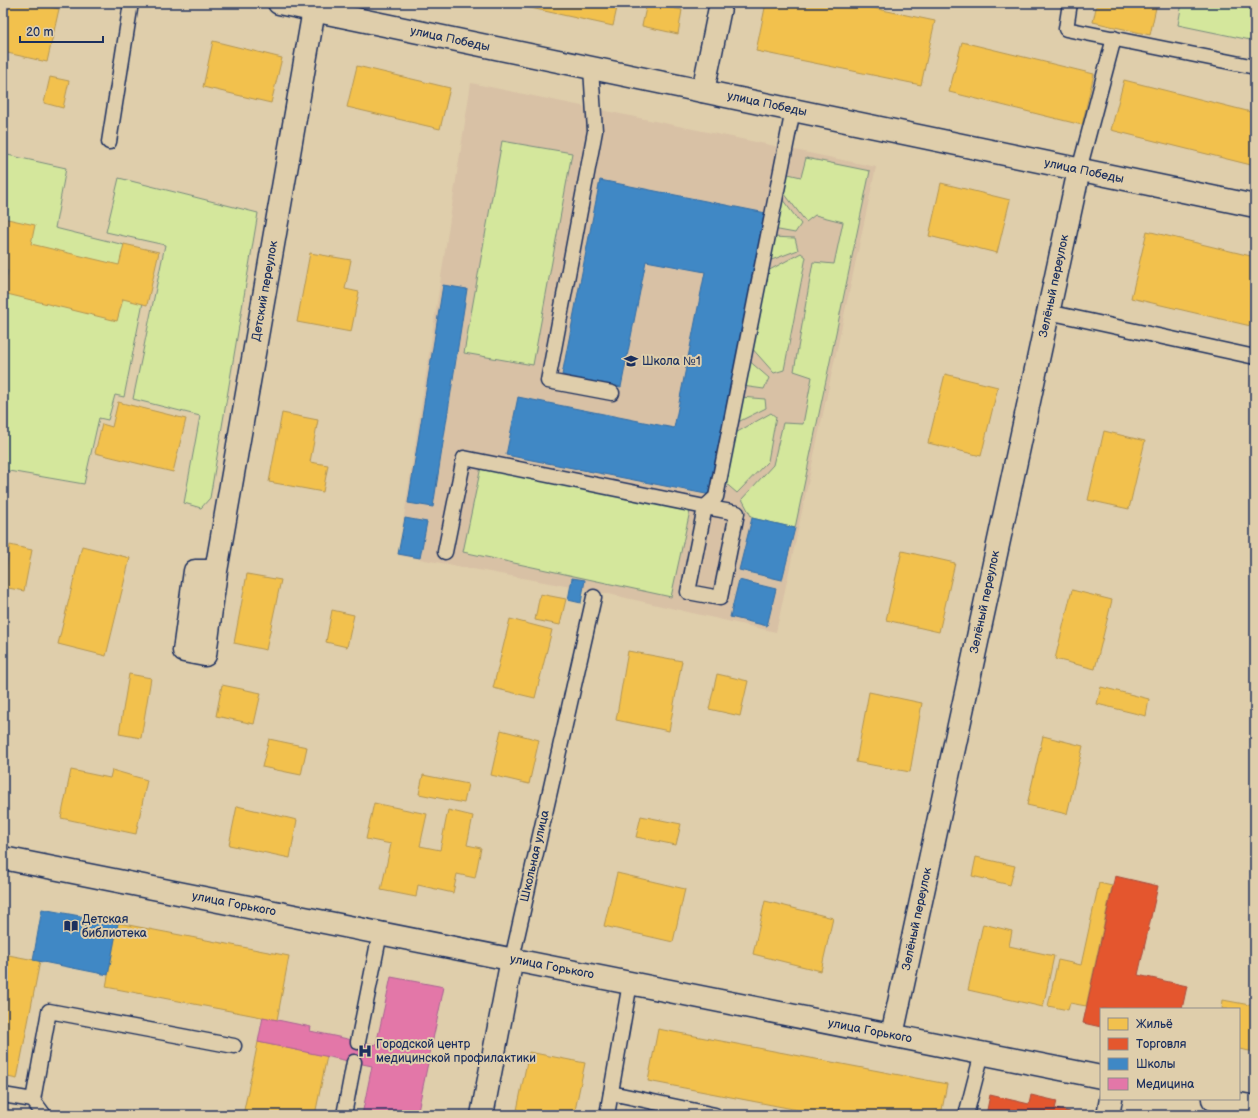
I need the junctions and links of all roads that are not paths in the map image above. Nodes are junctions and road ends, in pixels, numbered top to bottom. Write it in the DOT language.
graph roads {
  1 [pos="131,3"];
  2 [pos="279,3"];
  3 [pos="721,3"];
  4 [pos="1070,3"];
  5 [pos="314,10"];
  6 [pos="1114,38"];
  7 [pos="1255,67"];
  8 [pos="591,68"];
  9 [pos="703,91"];
  10 [pos="793,110"];
  11 [pos="109,142"];
  12 [pos="1079,170"];
  13 [pos="1255,206"];
  14 [pos="1048,312"];
  15 [pos="1255,357"];
  16 [pos="612,393"];
  17 [pos="705,507"];
  18 [pos="444,552"];
  19 [pos="216,571"];
  20 [pos="594,597"];
  21 [pos="3,858"];
  22 [pos="380,933"];
  23 [pos="512,959"];
  24 [pos="630,983"];
  25 [pos="892,1035"];
  26 [pos="358,1042"];
  27 [pos="234,1046"];
  28 [pos="982,1053"];
  29 [pos="354,1062"];
  30 [pos="1100,1077"];
  31 [pos="611,1093"];
  32 [pos="3,1095"];
  33 [pos="33,1100"];
  34 [pos="1111,1100"];
  35 [pos="1217,1100"];
  36 [pos="1255,1107"];
  37 [pos="44,1115"];
  38 [pos="344,1115"];
  39 [pos="482,1115"];
  40 [pos="607,1115"];
  41 [pos="715,1115"];
  42 [pos="966,1115"];
  43 [pos="1108,1115"];
  1 -- 11 [label="lane"];
  2 -- 5 [label="street, улица Победы"];
  3 -- 9 [label="street"];
  4 -- 6 [label="lane"];
  5 -- 8 [label="street, улица Победы"];
  5 -- 19 [label="street, Детский переулок"];
  6 -- 7 [label="lane"];
  6 -- 12 [label="lane"];
  8 -- 9 [label="street, улица Победы"];
  8 -- 16 [label="lane"];
  9 -- 10 [label="street, улица Победы"];
  10 -- 12 [label="street, улица Победы"];
  10 -- 17 [label="lane"];
  12 -- 13 [label="street, улица Победы"];
  12 -- 14 [label="street, Зелёный переулок"];
  14 -- 15 [label="lane"];
  14 -- 25 [label="street, Зелёный переулок"];
  17 -- 17 [label="lane"];
  17 -- 18 [label="lane"];
  20 -- 23 [label="lane, Школьная улица"];
  21 -- 22 [label="street, улица Горького"];
  22 -- 23 [label="street, улица Горького"];
  22 -- 26 [label="lane"];
  23 -- 24 [label="street, улица Горького"];
  23 -- 39 [label="street, Школьная улица"];
  24 -- 25 [label="street, улица Горького"];
  24 -- 31 [label="lane"];
  25 -- 28 [label="street, улица Горького"];
  27 -- 33 [label="lane"];
  28 -- 30 [label="street, улица Горького"];
  28 -- 42 [label="lane"];
  29 -- 38 [label="lane"];
  31 -- 40 [label="lane"];
  31 -- 41 [label="lane"];
  32 -- 33 [label="lane"];
  33 -- 37 [label="lane"];
  34 -- 43 [label="street"];
  35 -- 36 [label="street"];
}
